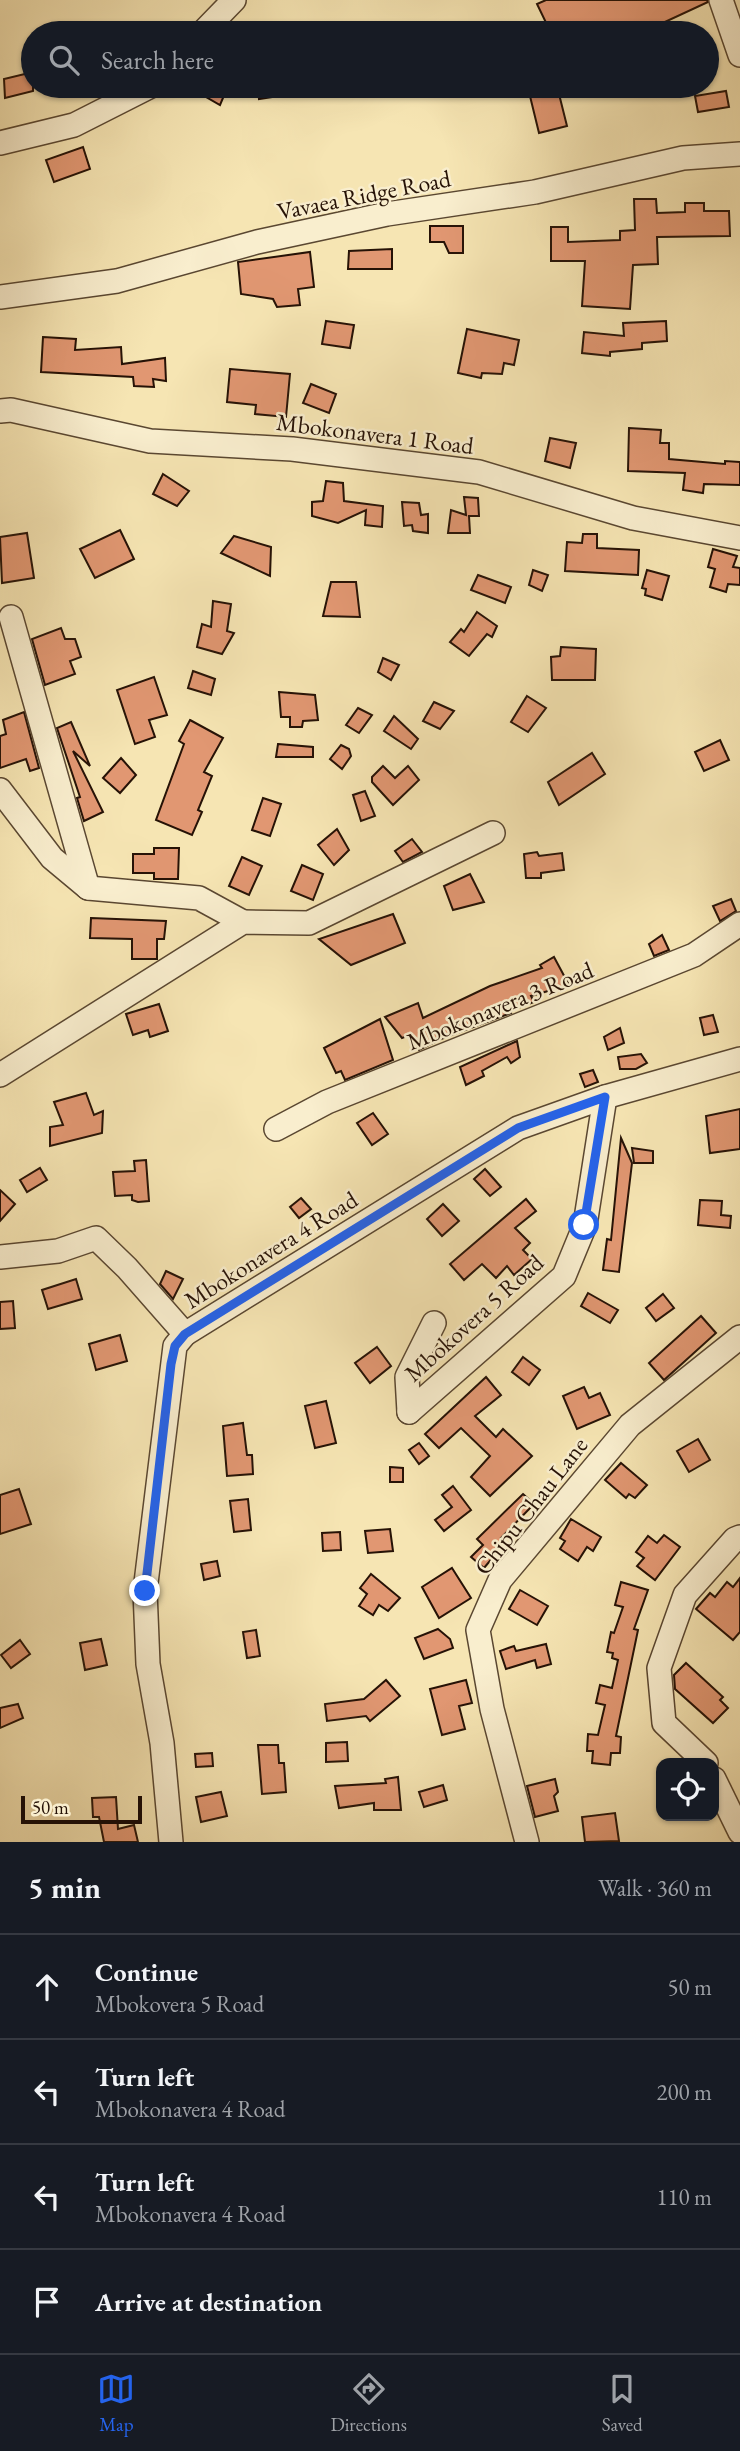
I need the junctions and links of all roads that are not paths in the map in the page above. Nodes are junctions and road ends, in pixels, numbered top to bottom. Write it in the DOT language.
graph roads {
  1 [pos="234,0"];
  2 [pos="721,0"];
  3 [pos="214,21"];
  4 [pos="740,55"];
  5 [pos="127,98"];
  6 [pos="0,143"];
  7 [pos="740,154"];
  8 [pos="0,297"];
  9 [pos="0,411"];
  10 [pos="740,538"];
  11 [pos="11,617"];
  12 [pos="0,790"];
  13 [pos="493,833"];
  14 [pos="88,888"];
  15 [pos="243,922"];
  16 [pos="740,924"];
  17 [pos="740,1059"];
  18 [pos="0,1075"];
  19 [pos="605,1097"];
  20 [pos="276,1129"];
  21 [pos="0,1257"];
  22 [pos="434,1322"];
  23 [pos="185,1334"];
  24 [pos="740,1337"];
  25 [pos="740,1537"];
  26 [pos="701,1758"];
  27 [pos="719,1789"];
  28 [pos="740,1832"];
  29 [pos="171,1842"];
  30 [pos="527,1842"];
  1 -- 3 [label="street"];
  2 -- 4 [label="street"];
  5 -- 6 [label="street"];
  7 -- 8 [label="street, Vavaea Ridge Road"];
  9 -- 10 [label="street, Mbokonavera 1 Road"];
  11 -- 14 [label="street"];
  12 -- 14 [label="street"];
  13 -- 15 [label="street"];
  14 -- 15 [label="street"];
  15 -- 18 [label="street"];
  16 -- 20 [label="street, Mbokonavera 3 Road"];
  17 -- 19 [label="street, Mbokonavera 4 Road"];
  19 -- 22 [label="street, Mbokovera 5 Road"];
  19 -- 23 [label="street, Mbokonavera 4 Road"];
  21 -- 23 [label="street"];
  23 -- 29 [label="street, Mbokonavera 4 Road"];
  24 -- 30 [label="street, Chipu Chau Lane"];
  25 -- 26 [label="street"];
  27 -- 28 [label="street"];
}
